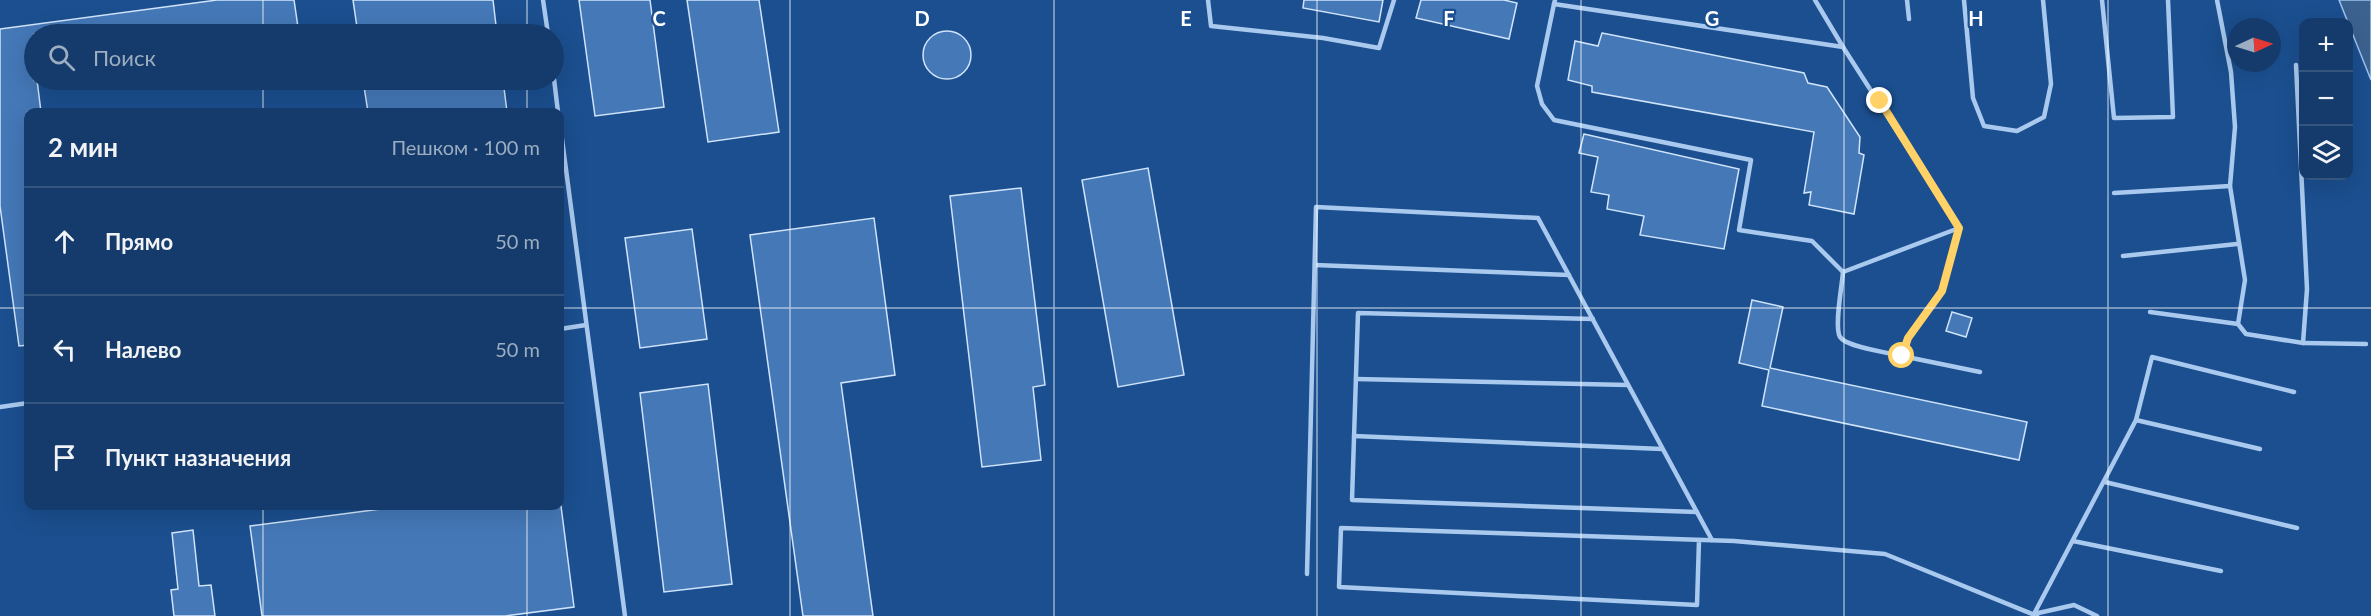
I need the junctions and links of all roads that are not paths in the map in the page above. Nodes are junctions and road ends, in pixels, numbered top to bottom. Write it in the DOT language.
graph roads {
  1 [pos="543,0"];
  2 [pos="1208,0"];
  3 [pos="1395,0"];
  4 [pos="1815,0"];
  5 [pos="1907,0"];
  6 [pos="1964,0"];
  7 [pos="2043,0"];
  8 [pos="2102,0"];
  9 [pos="2168,0"];
  10 [pos="2217,0"];
  11 [pos="1555,2"];
  12 [pos="1909,19"];
  13 [pos="547,24"];
  14 [pos="1844,46"];
  15 [pos="2296,65"];
  16 [pos="555,90"];
  17 [pos="558,108"];
  18 [pos="564,155"];
  19 [pos="2230,186"];
  20 [pos="2114,193"];
  21 [pos="1959,228"];
  22 [pos="2237,244"];
  23 [pos="2123,256"];
  24 [pos="1315,265"];
  25 [pos="1843,272"];
  26 [pos="1569,275"];
  27 [pos="2150,312"];
  28 [pos="1593,319"];
  29 [pos="2238,324"];
  30 [pos="586,325"];
  31 [pos="564,328"];
  32 [pos="2303,342"];
  33 [pos="2366,344"];
  34 [pos="1902,356"];
  35 [pos="1980,372"];
  36 [pos="1356,379"];
  37 [pos="1628,385"];
  38 [pos="2294,392"];
  39 [pos="24,404"];
  40 [pos="0,407"];
  41 [pos="2136,420"];
  42 [pos="1354,436"];
  43 [pos="1662,449"];
  44 [pos="2260,449"];
  45 [pos="2105,482"];
  46 [pos="1697,512"];
  47 [pos="2297,528"];
  48 [pos="1699,540"];
  49 [pos="1712,540"];
  50 [pos="2073,541"];
  51 [pos="2221,571"];
  52 [pos="1307,574"];
  53 [pos="2036,615"];
  54 [pos="625,616"];
  55 [pos="2097,616"];
  1 -- 13 [label="lane"];
  2 -- 3 [label="lane"];
  4 -- 14 [label="lane"];
  5 -- 12 [label="lane"];
  6 -- 7 [label="lane"];
  8 -- 9 [label="lane"];
  10 -- 19 [label="lane"];
  11 -- 14 [label="lane"];
  11 -- 25 [label="lane"];
  14 -- 21 [label="lane"];
  15 -- 32 [label="lane"];
  16 -- 17 [label="lane"];
  18 -- 30 [label="lane"];
  19 -- 20 [label="lane"];
  19 -- 22 [label="lane"];
  21 -- 25 [label="lane"];
  21 -- 34 [label="lane"];
  22 -- 23 [label="lane"];
  22 -- 29 [label="lane"];
  24 -- 26 [label="lane"];
  24 -- 26 [label="lane"];
  24 -- 52 [label="lane"];
  25 -- 34 [label="lane"];
  26 -- 28 [label="lane"];
  27 -- 29 [label="lane"];
  28 -- 36 [label="lane"];
  28 -- 37 [label="lane"];
  29 -- 32 [label="lane"];
  30 -- 31 [label="lane"];
  30 -- 54 [label="lane"];
  32 -- 33 [label="lane"];
  34 -- 35 [label="lane"];
  36 -- 37 [label="lane"];
  36 -- 42 [label="lane"];
  37 -- 43 [label="lane"];
  38 -- 41 [label="lane"];
  39 -- 40 [label="lane"];
  41 -- 44 [label="lane"];
  41 -- 45 [label="lane"];
  42 -- 43 [label="lane"];
  42 -- 46 [label="lane"];
  43 -- 46 [label="lane"];
  45 -- 47 [label="lane"];
  45 -- 50 [label="lane"];
  46 -- 49 [label="lane"];
  48 -- 48 [label="lane"];
  48 -- 49 [label="lane"];
  49 -- 53 [label="lane"];
  50 -- 51 [label="lane"];
  50 -- 53 [label="lane"];
  53 -- 55 [label="lane"];
}
